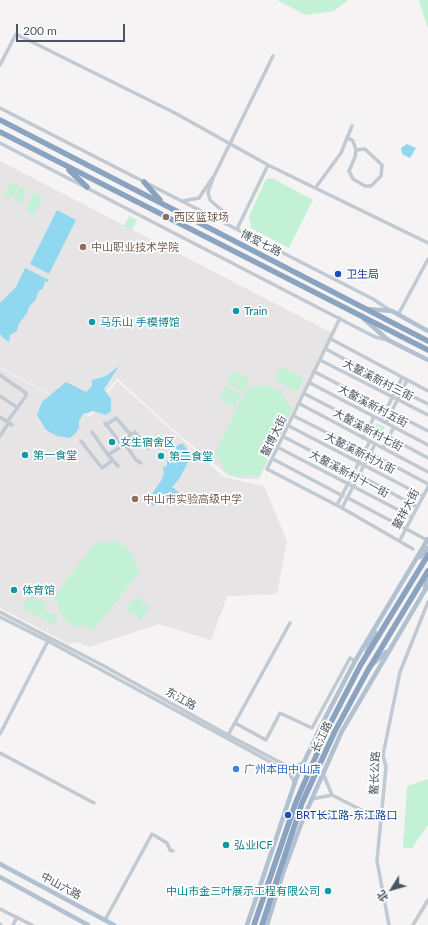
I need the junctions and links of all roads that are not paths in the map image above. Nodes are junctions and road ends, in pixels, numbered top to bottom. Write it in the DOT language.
graph roads {
  1 [pos="273,56"];
  2 [pos="0,65"];
  3 [pos="0,108"];
  4 [pos="0,120"];
  5 [pos="352,126"];
  6 [pos="0,132"];
  7 [pos="348,137"];
  8 [pos="0,143"];
  9 [pos="230,144"];
  10 [pos="356,150"];
  11 [pos="268,164"];
  12 [pos="65,165"];
  13 [pos="214,176"];
  14 [pos="144,182"];
  15 [pos="87,187"];
  16 [pos="316,187"];
  17 [pos="183,202"];
  18 [pos="163,204"];
  19 [pos="226,224"];
  20 [pos="237,229"];
  21 [pos="428,243"];
  22 [pos="428,259"];
  23 [pos="367,309"];
  24 [pos="392,311"];
  25 [pos="398,315"];
  26 [pos="361,317"];
  27 [pos="340,318"];
  28 [pos="428,331"];
  29 [pos="331,339"];
  30 [pos="388,340"];
  31 [pos="428,341"];
  32 [pos="326,349"];
  33 [pos="428,350"];
  34 [pos="320,360"];
  35 [pos="428,360"];
  36 [pos="315,372"];
  37 [pos="0,375"];
  38 [pos="402,378"];
  39 [pos="407,380"];
  40 [pos="310,383"];
  41 [pos="398,388"];
  42 [pos="402,390"];
  43 [pos="428,391"];
  44 [pos="305,394"];
  45 [pos="0,396"];
  46 [pos="392,398"];
  47 [pos="397,400"];
  48 [pos="300,404"];
  49 [pos="428,404"];
  50 [pos="18,408"];
  51 [pos="386,410"];
  52 [pos="391,412"];
  53 [pos="428,415"];
  54 [pos="294,416"];
  55 [pos="374,416"];
  56 [pos="0,417"];
  57 [pos="381,420"];
  58 [pos="7,422"];
  59 [pos="386,423"];
  60 [pos="12,425"];
  61 [pos="289,426"];
  62 [pos="369,427"];
  63 [pos="394,427"];
  64 [pos="428,431"];
  65 [pos="92,432"];
  66 [pos="131,435"];
  67 [pos="0,436"];
  68 [pos="284,437"];
  69 [pos="389,437"];
  70 [pos="363,438"];
  71 [pos="81,441"];
  72 [pos="370,441"];
  73 [pos="375,444"];
  74 [pos="124,445"];
  75 [pos="428,445"];
  76 [pos="148,448"];
  77 [pos="279,448"];
  78 [pos="383,448"];
  79 [pos="365,452"];
  80 [pos="370,454"];
  81 [pos="108,455"];
  82 [pos="428,458"];
  83 [pos="273,459"];
  84 [pos="113,460"];
  85 [pos="359,462"];
  86 [pos="141,463"];
  87 [pos="364,465"];
  88 [pos="118,466"];
  89 [pos="428,472"];
  90 [pos="354,473"];
  91 [pos="359,475"];
  92 [pos="348,484"];
  93 [pos="428,485"];
  94 [pos="353,486"];
  95 [pos="343,496"];
  96 [pos="423,496"];
  97 [pos="348,498"];
  98 [pos="337,505"];
  99 [pos="417,507"];
  100 [pos="342,508"];
  101 [pos="412,517"];
  102 [pos="406,528"];
  103 [pos="428,539"];
  104 [pos="400,540"];
  105 [pos="428,548"];
  106 [pos="413,549"];
  107 [pos="428,555"];
  108 [pos="414,563"];
  109 [pos="428,571"];
  110 [pos="428,578"];
  111 [pos="428,585"];
  112 [pos="421,596"];
  113 [pos="428,602"];
  114 [pos="0,612"];
  115 [pos="0,617"];
  116 [pos="380,619"];
  117 [pos="290,622"];
  118 [pos="48,639"];
  119 [pos="390,648"];
  120 [pos="365,658"];
  121 [pos="355,661"];
  122 [pos="370,667"];
  123 [pos="316,719"];
  124 [pos="235,723"];
  125 [pos="322,724"];
  126 [pos="0,734"];
  127 [pos="227,737"];
  128 [pos="0,753"];
  129 [pos="304,762"];
  130 [pos="323,773"];
  131 [pos="296,782"];
  132 [pos="332,795"];
  133 [pos="312,799"];
  134 [pos="94,803"];
  135 [pos="381,820"];
  136 [pos="173,851"];
  137 [pos="0,864"];
  138 [pos="0,877"];
  139 [pos="428,900"];
  140 [pos="0,908"];
  141 [pos="17,917"];
  142 [pos="105,920"];
  143 [pos="13,925"];
  144 [pos="32,925"];
  145 [pos="88,925"];
  146 [pos="114,925"];
  147 [pos="247,925"];
  148 [pos="254,925"];
  149 [pos="262,925"];
  150 [pos="267,925"];
  151 [pos="389,925"];
  152 [pos="413,925"];
  1 -- 9 [label="street"];
  2 -- 9 [label="street"];
  3 -- 14 [label="street"];
  4 -- 18 [label="highway, 博爱七路"];
  5 -- 7 [label="street"];
  6 -- 12 [label="highway, 博爱七路"];
  7 -- 10 [label="street"];
  7 -- 16 [label="street"];
  8 -- 15 [label="street"];
  9 -- 11 [label="street"];
  9 -- 13 [label="street"];
  10 -- 10 [label="street"];
  11 -- 16 [label="street"];
  11 -- 20 [label="street"];
  12 -- 15 [label="highway"];
  12 -- 26 [label="highway, 博爱七路"];
  13 -- 17 [label="street"];
  13 -- 19 [label="street"];
  14 -- 17 [label="street"];
  14 -- 18 [label="highway"];
  15 -- 27 [label="street"];
  16 -- 21 [label="street"];
  17 -- 19 [label="street"];
  18 -- 23 [label="highway, 博爱七路"];
  19 -- 20 [label="street"];
  20 -- 24 [label="street"];
  22 -- 25 [label="street"];
  23 -- 24 [label="main road"];
  23 -- 31 [label="highway, 博爱七路"];
  24 -- 25 [label="main road"];
  25 -- 28 [label="main road"];
  26 -- 30 [label="main road"];
  26 -- 33 [label="highway, 博爱七路"];
  27 -- 29 [label="street, 鳌博大街"];
  27 -- 30 [label="street"];
  29 -- 32 [label="street, 鳌博大街"];
  29 -- 38 [label="street"];
  30 -- 35 [label="main road"];
  32 -- 34 [label="street, 鳌博大街"];
  32 -- 41 [label="street"];
  34 -- 36 [label="street, 鳌博大街"];
  34 -- 46 [label="street, 大鳌溪新村三街"];
  36 -- 40 [label="street, 鳌博大街"];
  36 -- 51 [label="street"];
  37 -- 50 [label="street"];
  38 -- 39 [label="street"];
  38 -- 41 [label="street"];
  39 -- 42 [label="street"];
  39 -- 43 [label="street"];
  40 -- 44 [label="street, 鳌博大街"];
  40 -- 55 [label="street, 大鳌溪新村五街"];
  41 -- 46 [label="street"];
  42 -- 47 [label="street"];
  42 -- 49 [label="street"];
  44 -- 48 [label="street, 鳌博大街"];
  44 -- 62 [label="street"];
  45 -- 50 [label="street"];
  46 -- 47 [label="street, 大鳌溪新村三街"];
  46 -- 51 [label="street"];
  47 -- 52 [label="street"];
  47 -- 53 [label="street, 大鳌溪新村三街"];
  48 -- 54 [label="street, 鳌博大街"];
  48 -- 70 [label="street, 大鳌溪新村七街"];
  50 -- 58 [label="street"];
  51 -- 57 [label="street"];
  52 -- 59 [label="street"];
  52 -- 64 [label="street, 大鳌溪新村五街"];
  54 -- 61 [label="street, 鳌博大街"];
  54 -- 79 [label="street"];
  55 -- 57 [label="street, 大鳌溪新村五街"];
  55 -- 62 [label="street"];
  56 -- 58 [label="street"];
  57 -- 59 [label="street, 大鳌溪新村五街"];
  58 -- 60 [label="street"];
  58 -- 67 [label="street"];
  59 -- 63 [label="street, 大鳌溪新村五街"];
  61 -- 68 [label="street, 鳌博大街"];
  61 -- 85 [label="street, 大鳌溪新村九街"];
  62 -- 70 [label="street"];
  63 -- 69 [label="street"];
  63 -- 75 [label="street, 大鳌溪新村五街"];
  65 -- 81 [label="street"];
  66 -- 74 [label="street"];
  66 -- 74 [label="street"];
  66 -- 76 [label="street"];
  68 -- 77 [label="street, 鳌博大街"];
  68 -- 90 [label="street"];
  69 -- 78 [label="street"];
  69 -- 82 [label="street"];
  70 -- 72 [label="street, 大鳌溪新村七街"];
  71 -- 84 [label="street"];
  72 -- 73 [label="street, 大鳌溪新村七街"];
  72 -- 79 [label="street"];
  73 -- 78 [label="street, 大鳌溪新村七街"];
  73 -- 80 [label="street"];
  74 -- 81 [label="street"];
  74 -- 86 [label="street"];
  77 -- 83 [label="street, 鳌博大街"];
  77 -- 92 [label="street, 大鳌溪新村十一街"];
  78 -- 89 [label="street, 大鳌溪新村七街"];
  79 -- 85 [label="street"];
  80 -- 87 [label="street"];
  80 -- 93 [label="street"];
  81 -- 84 [label="street"];
  83 -- 95 [label="street"];
  83 -- 98 [label="street, 鳌博大街"];
  84 -- 88 [label="street"];
  85 -- 87 [label="street, 大鳌溪新村九街"];
  85 -- 90 [label="street"];
  87 -- 91 [label="street"];
  87 -- 96 [label="street, 大鳌溪新村九街"];
  90 -- 92 [label="street"];
  91 -- 94 [label="street"];
  91 -- 99 [label="street"];
  92 -- 94 [label="street, 大鳌溪新村十一街"];
  92 -- 95 [label="street"];
  93 -- 96 [label="street, 鳌祥大街"];
  94 -- 97 [label="street"];
  94 -- 101 [label="street, 大鳌溪新村十一街"];
  95 -- 98 [label="street"];
  96 -- 99 [label="street, 鳌祥大街"];
  97 -- 100 [label="street"];
  97 -- 102 [label="street"];
  98 -- 100 [label="street, 鳌博大街"];
  99 -- 101 [label="street, 鳌祥大街"];
  100 -- 104 [label="street, 鳌博大街"];
  101 -- 102 [label="street, 鳌祥大街"];
  102 -- 103 [label="street"];
  102 -- 104 [label="street, 鳌祥大街"];
  103 -- 108 [label="main road, 长江路"];
  104 -- 106 [label="street, 鳌博大街"];
  105 -- 108 [label="main road"];
  107 -- 120 [label="highway, 长江路"];
  108 -- 116 [label="main road, 长江路"];
  109 -- 122 [label="highway, 长江路"];
  110 -- 112 [label="main road"];
  111 -- 112 [label="main road, 长江路"];
  112 -- 119 [label="main road, 长江路"];
  113 -- 135 [label="street, 鳌长公路"];
  114 -- 118 [label="street, 东江路"];
  115 -- 118 [label="street, 东江路"];
  116 -- 120 [label="main road, 长江路"];
  116 -- 121 [label="main road, 长江路"];
  117 -- 124 [label="street"];
  118 -- 126 [label="street"];
  118 -- 127 [label="street, 东江路"];
  119 -- 122 [label="main road"];
  119 -- 130 [label="main road, 长江路"];
  120 -- 148 [label="highway, 长江路"];
  121 -- 123 [label="street"];
  121 -- 125 [label="main road, 长江路"];
  122 -- 149 [label="highway, 长江路"];
  123 -- 124 [label="street"];
  123 -- 125 [label="street"];
  124 -- 127 [label="street"];
  125 -- 129 [label="main road, 长江路"];
  127 -- 129 [label="street, 东江路"];
  127 -- 131 [label="street, 东江路"];
  128 -- 134 [label="street"];
  129 -- 131 [label="main road, 长江路"];
  130 -- 132 [label="street"];
  130 -- 133 [label="main road, 长江路"];
  131 -- 147 [label="main road"];
  132 -- 133 [label="street"];
  132 -- 135 [label="street"];
  133 -- 150 [label="main road, 长江路"];
  135 -- 151 [label="street, 鳌长公路"];
  136 -- 142 [label="street"];
  137 -- 142 [label="main road, 中山六路"];
  138 -- 145 [label="main road, 中山六路"];
  139 -- 152 [label="street"];
  140 -- 141 [label="street"];
  141 -- 143 [label="street"];
  141 -- 144 [label="street"];
  142 -- 146 [label="main road, 中山六路"];
}
